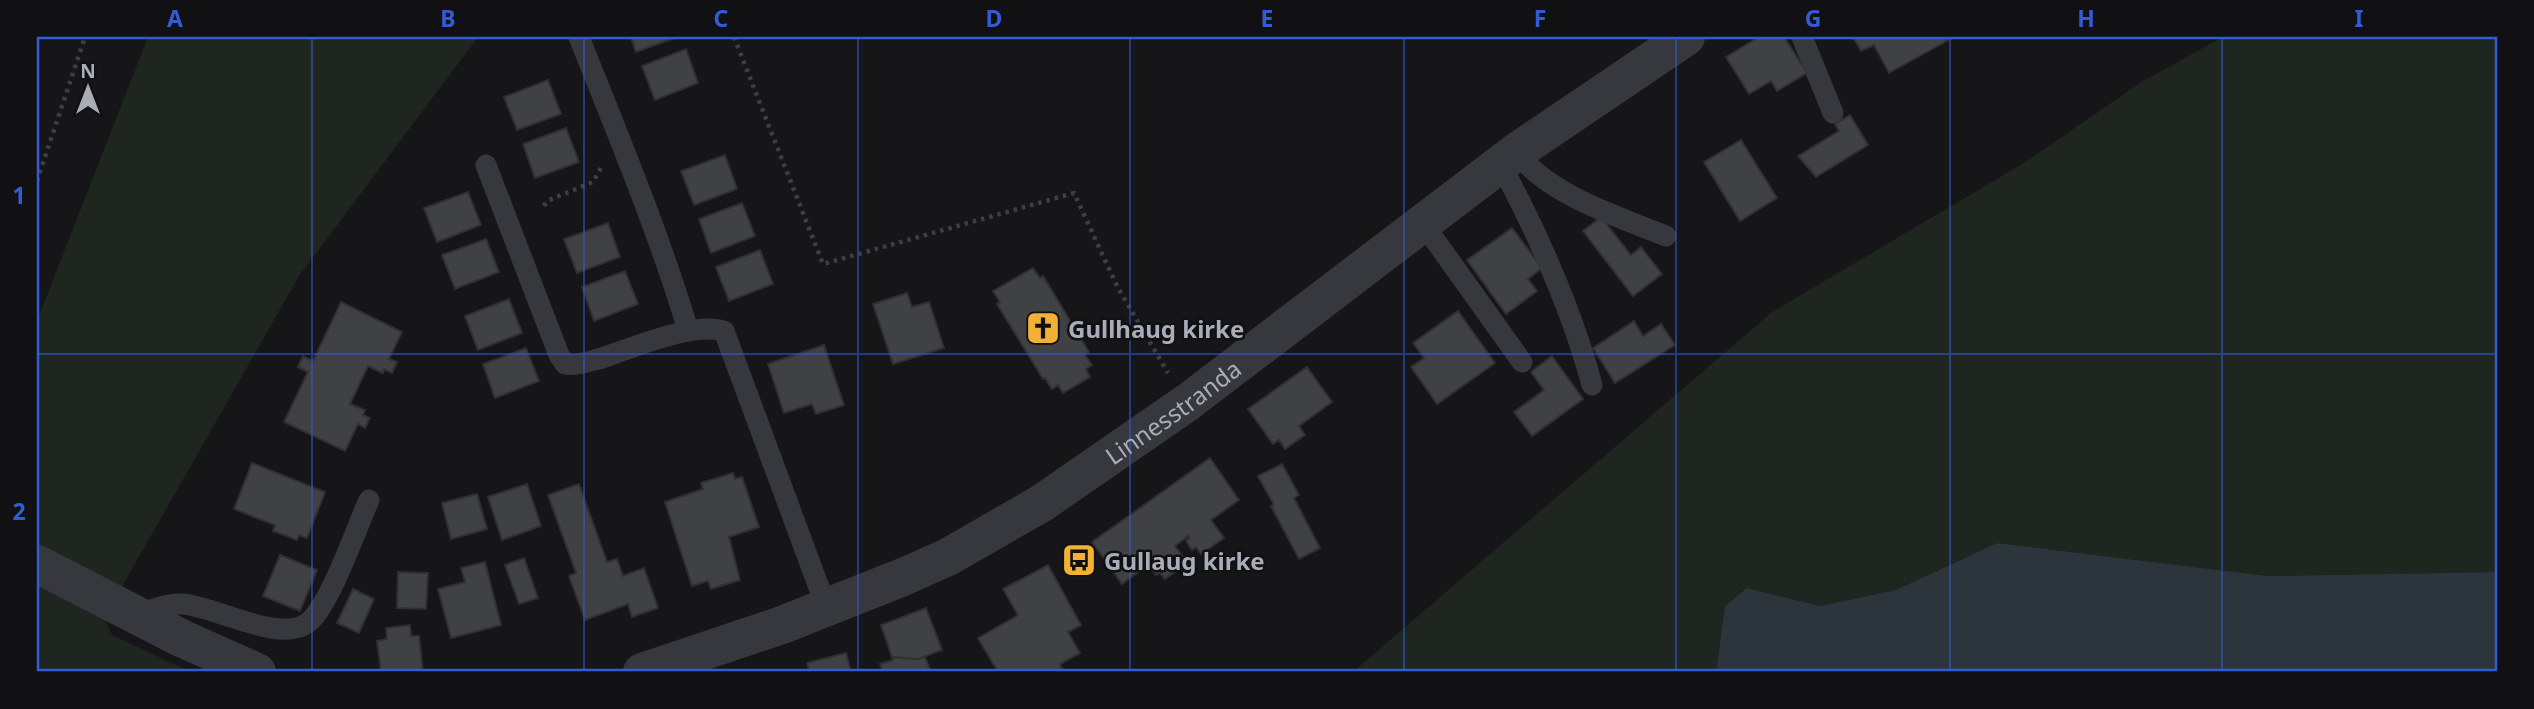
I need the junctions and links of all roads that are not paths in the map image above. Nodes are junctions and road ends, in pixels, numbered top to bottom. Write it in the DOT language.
graph roads {
  1 [pos="579,37"];
  2 [pos="1686,37"];
  3 [pos="1802,37"];
  4 [pos="1833,113"];
  5 [pos="1508,158"];
  6 [pos="486,165"];
  7 [pos="1422,222"];
  8 [pos="1666,236"];
  9 [pos="688,330"];
  10 [pos="1522,362"];
  11 [pos="1592,385"];
  12 [pos="369,500"];
  13 [pos="37,564"];
  14 [pos="827,609"];
  15 [pos="136,615"];
  16 [pos="257,672"];
  17 [pos="642,672"];
  1 -- 9 [label="lane"];
  2 -- 5 [label="street, Linnesstranda"];
  3 -- 4 [label="lane"];
  5 -- 7 [label="street, Linnesstranda"];
  5 -- 8 [label="lane"];
  5 -- 11 [label="lane"];
  6 -- 9 [label="lane"];
  7 -- 10 [label="lane"];
  7 -- 14 [label="street, Linnesstranda"];
  9 -- 14 [label="lane"];
  12 -- 15 [label="lane"];
  13 -- 15 [label="street"];
  14 -- 17 [label="street, Linnesstranda"];
  15 -- 16 [label="street"];
}
